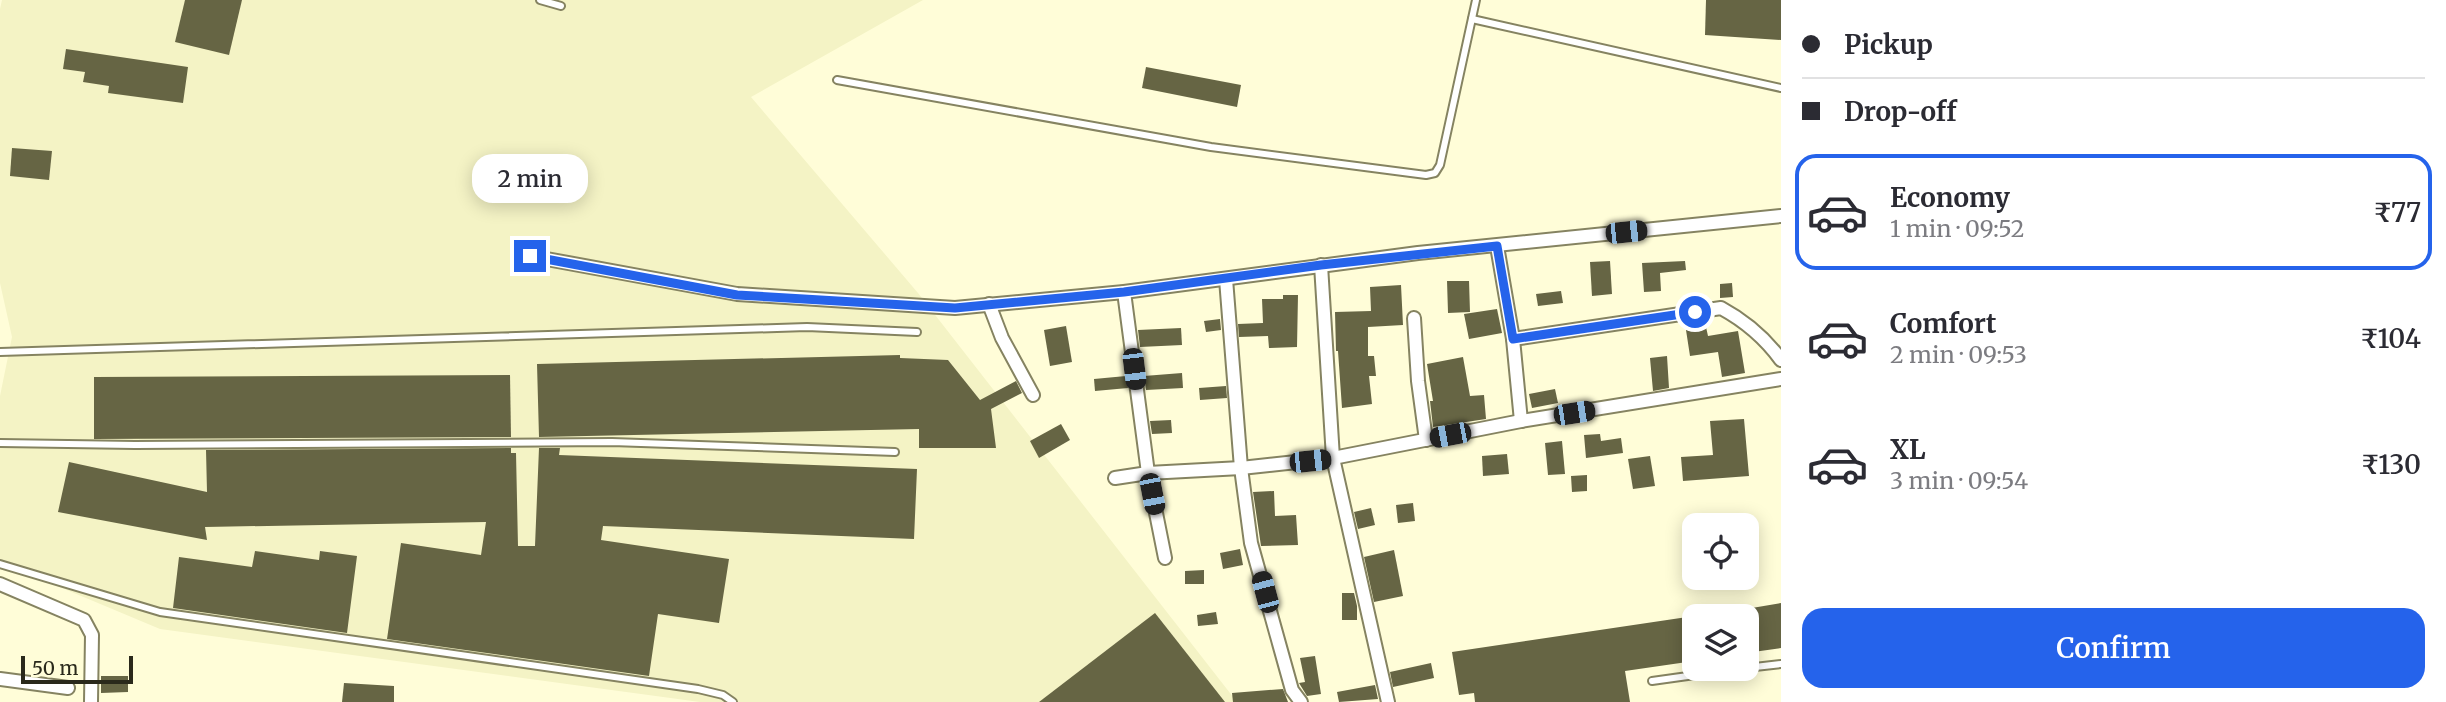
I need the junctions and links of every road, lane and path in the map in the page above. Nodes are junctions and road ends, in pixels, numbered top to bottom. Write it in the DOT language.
graph roads {
  1 [pos="540,0"];
  2 [pos="1476,0"];
  3 [pos="561,6"];
  4 [pos="1472,19"];
  5 [pos="837,80"];
  6 [pos="1781,88"];
  7 [pos="1781,216"];
  8 [pos="1497,246"];
  9 [pos="530,256"];
  10 [pos="1321,265"];
  11 [pos="1226,279"];
  12 [pos="1124,292"];
  13 [pos="989,304"];
  14 [pos="1414,318"];
  15 [pos="917,332"];
  16 [pos="1513,339"];
  17 [pos="0,352"];
  18 [pos="1781,360"];
  19 [pos="1781,379"];
  20 [pos="1033,395"];
  21 [pos="1521,421"];
  22 [pos="1426,440"];
  23 [pos="0,443"];
  24 [pos="895,452"];
  25 [pos="1332,458"];
  26 [pos="1241,468"];
  27 [pos="1148,473"];
  28 [pos="1115,478"];
  29 [pos="1165,558"];
  30 [pos="0,564"];
  31 [pos="0,584"];
  32 [pos="1781,664"];
  33 [pos="1759,667"];
  34 [pos="1682,677"];
  35 [pos="0,679"];
  36 [pos="1652,681"];
  37 [pos="68,688"];
  38 [pos="91,702"];
  39 [pos="733,702"];
  40 [pos="1301,702"];
  41 [pos="1388,702"];
  1 -- 3 [label="lane"];
  2 -- 4 [label="lane"];
  4 -- 5 [label="lane"];
  4 -- 6 [label="lane"];
  7 -- 8 [label="street"];
  8 -- 10 [label="street"];
  8 -- 16 [label="street"];
  9 -- 13 [label="street"];
  10 -- 11 [label="street"];
  10 -- 25 [label="street"];
  11 -- 12 [label="street"];
  11 -- 26 [label="street"];
  12 -- 13 [label="street"];
  12 -- 27 [label="street"];
  13 -- 20 [label="street"];
  14 -- 22 [label="street"];
  15 -- 17 [label="lane"];
  16 -- 18 [label="street"];
  16 -- 21 [label="street"];
  19 -- 21 [label="street"];
  21 -- 22 [label="street"];
  22 -- 25 [label="street"];
  23 -- 24 [label="lane"];
  25 -- 26 [label="street"];
  25 -- 41 [label="street"];
  26 -- 27 [label="street"];
  26 -- 40 [label="street"];
  27 -- 28 [label="street"];
  27 -- 29 [label="street"];
  30 -- 39 [label="lane"];
  31 -- 38 [label="street"];
  32 -- 33 [label="lane"];
  34 -- 36 [label="lane"];
  35 -- 37 [label="street"];
}
